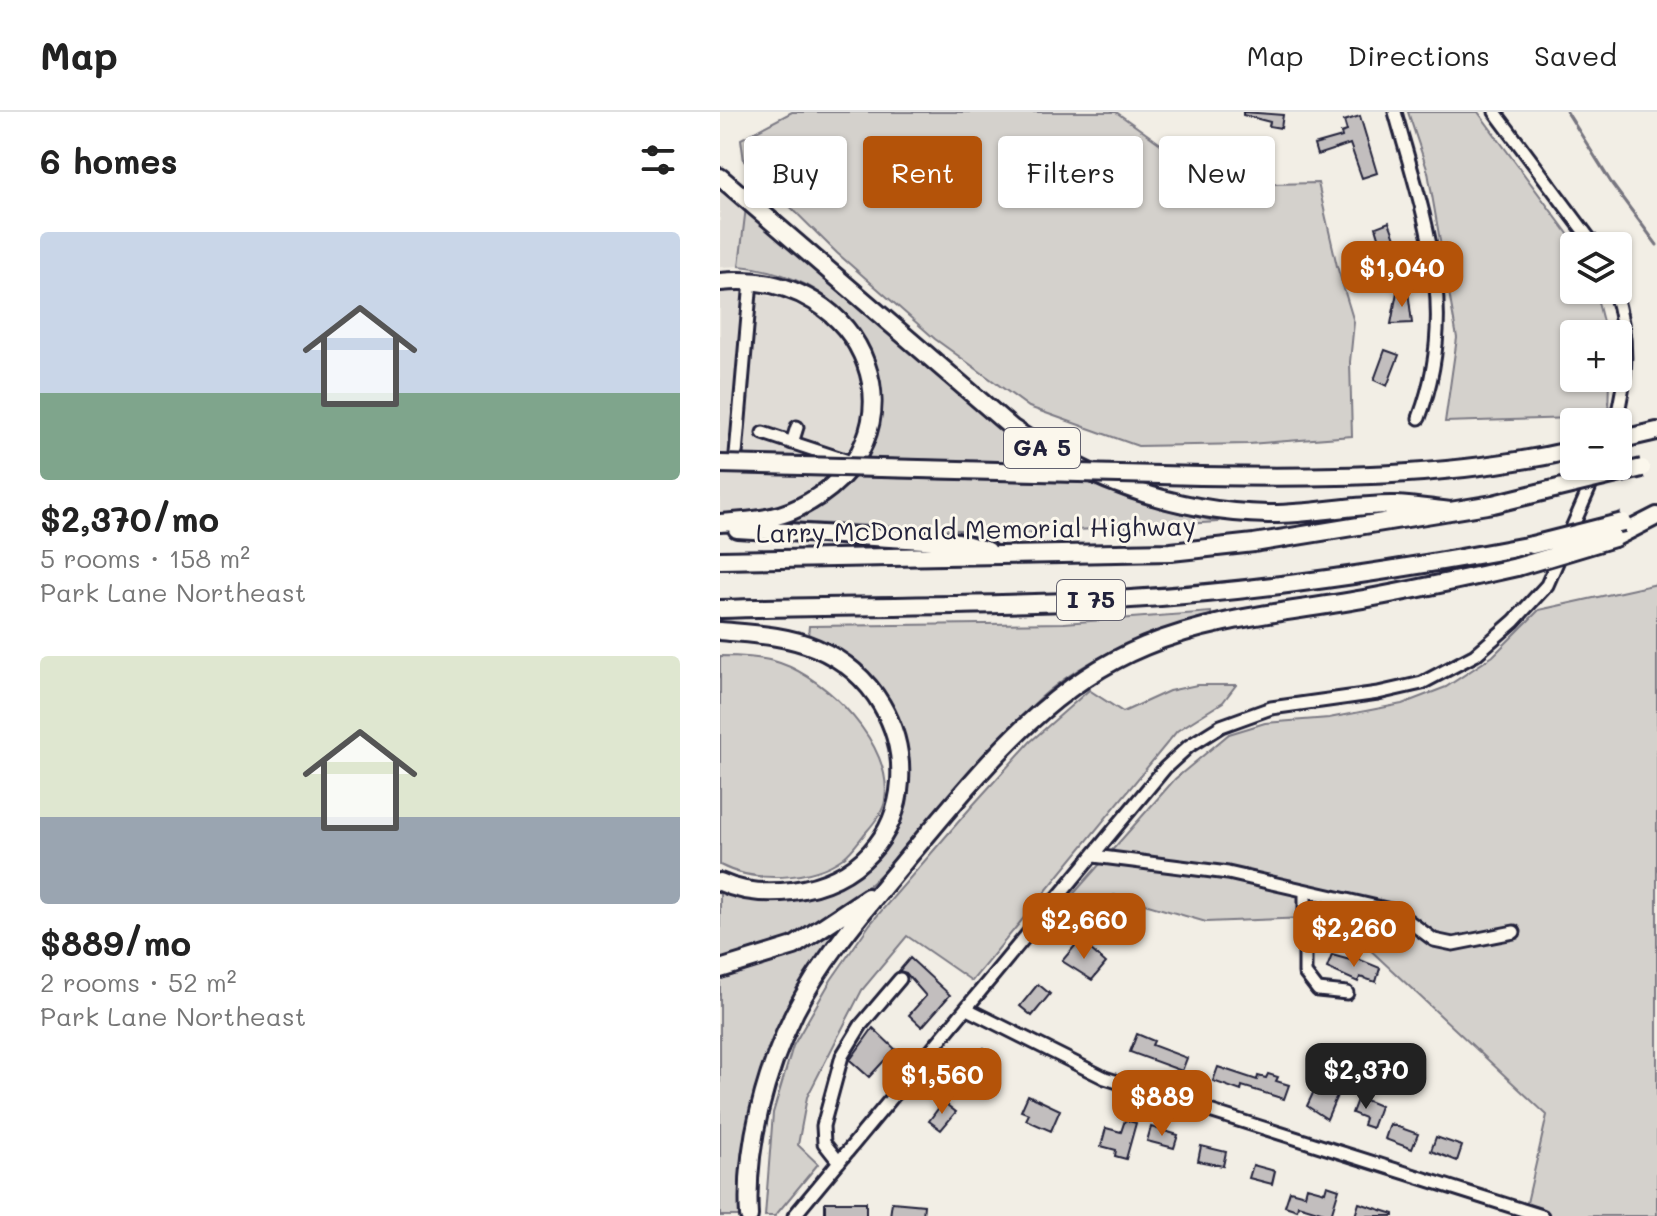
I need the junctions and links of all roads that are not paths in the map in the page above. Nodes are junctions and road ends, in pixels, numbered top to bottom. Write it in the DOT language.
graph roads {
  1 [pos="1395,112"];
  2 [pos="1495,112"];
  3 [pos="720,177"];
  4 [pos="1585,232"];
  5 [pos="751,281"];
  6 [pos="720,282"];
  7 [pos="1616,304"];
  8 [pos="1618,408"];
  9 [pos="1419,418"];
  10 [pos="797,427"];
  11 [pos="1655,431"];
  12 [pos="763,433"];
  13 [pos="1632,437"];
  14 [pos="792,443"];
  15 [pos="1560,453"];
  16 [pos="736,454"];
  17 [pos="851,462"];
  18 [pos="720,464"];
  19 [pos="1649,466"];
  20 [pos="1593,480"];
  21 [pos="1450,511"];
  22 [pos="1657,514"];
  23 [pos="720,526"];
  24 [pos="1009,557"];
  25 [pos="720,560"];
  26 [pos="720,609"];
  27 [pos="720,631"];
  28 [pos="1094,856"];
  29 [pos="892,877"];
  30 [pos="720,882"];
  31 [pos="1305,892"];
  32 [pos="1514,932"];
  33 [pos="720,969"];
  34 [pos="900,979"];
  35 [pos="1347,993"];
  36 [pos="967,1009"];
  37 [pos="839,1162"];
  38 [pos="749,1213"];
  39 [pos="794,1216"];
  40 [pos="1542,1216"];
  1 -- 9 [label="street"];
  2 -- 4 [label="street"];
  3 -- 21 [label="highway, GA 5"];
  5 -- 6 [label="highway"];
  5 -- 16 [label="street"];
  5 -- 17 [label="highway"];
  7 -- 8 [label="street"];
  10 -- 14 [label="street"];
  11 -- 13 [label="highway"];
  12 -- 14 [label="street"];
  14 -- 17 [label="street"];
  15 -- 18 [label="highway, bridge"];
  17 -- 23 [label="highway"];
  19 -- 21 [label="highway, Larry McDonald Memorial Highway / I 75, bridge"];
  20 -- 28 [label="street"];
  21 -- 24 [label="highway, Larry McDonald Memorial Highway / I 75"];
  22 -- 26 [label="highway, I 75, bridge"];
  22 -- 29 [label="highway, bridge"];
  23 -- 24 [label="highway"];
  24 -- 25 [label="highway, Larry McDonald Memorial Highway / I 75"];
  27 -- 30 [label="highway"];
  28 -- 31 [label="street"];
  28 -- 36 [label="street"];
  29 -- 33 [label="highway"];
  29 -- 38 [label="highway"];
  31 -- 32 [label="street"];
  31 -- 35 [label="street"];
  34 -- 37 [label="street"];
  36 -- 37 [label="street"];
  36 -- 40 [label="street"];
  37 -- 39 [label="street"];
}
